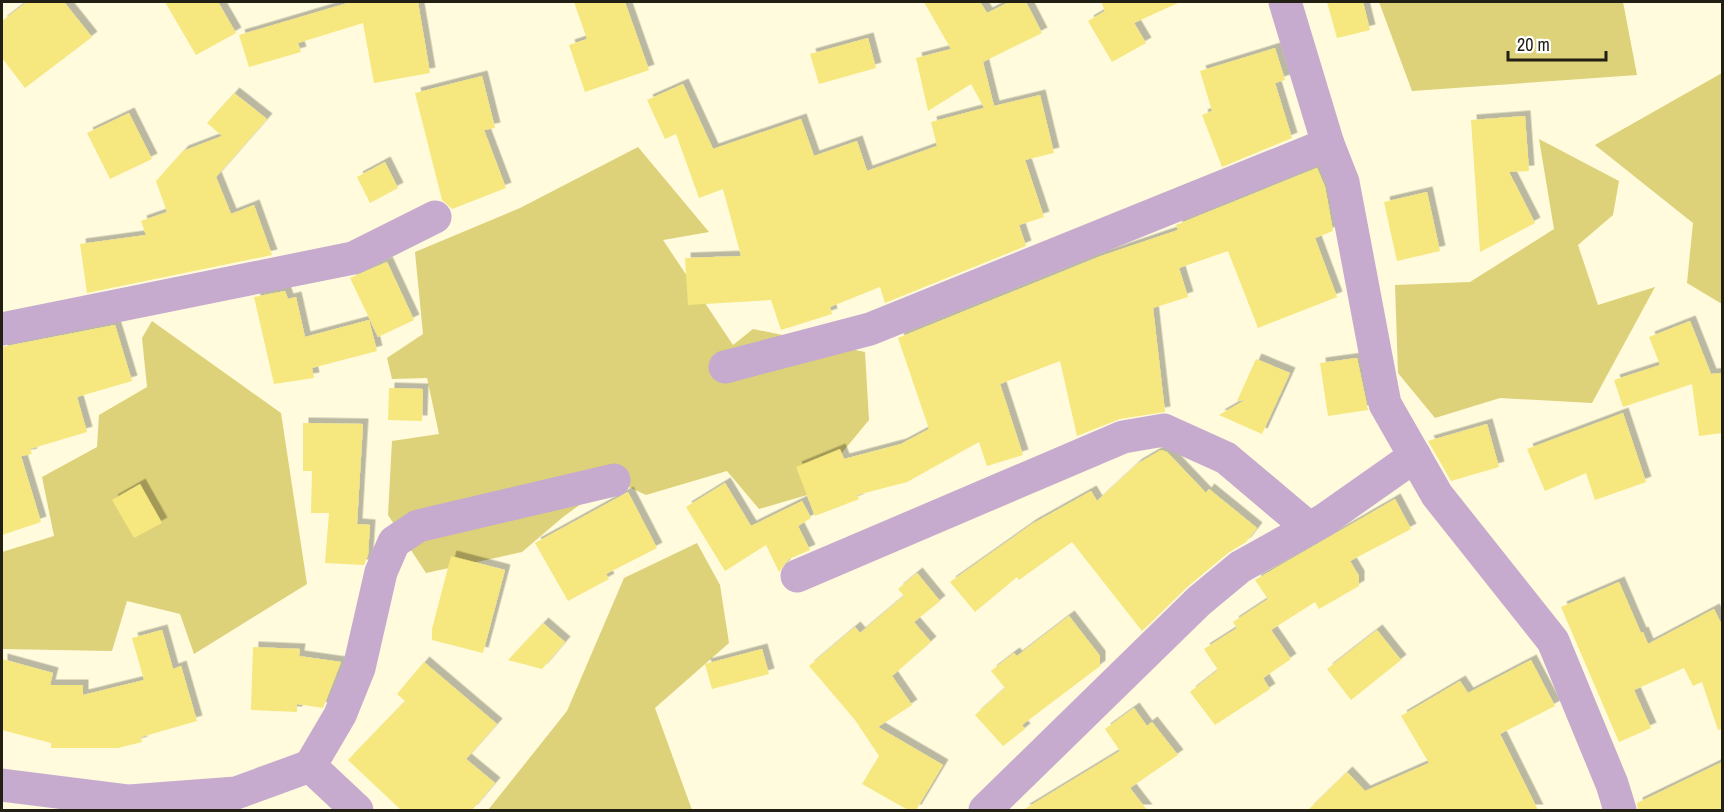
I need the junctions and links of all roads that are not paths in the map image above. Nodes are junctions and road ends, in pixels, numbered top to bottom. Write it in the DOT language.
graph roads {
  1 [pos="1285,2"];
  2 [pos="1328,144"];
  3 [pos="435,217"];
  4 [pos="2,328"];
  5 [pos="724,367"];
  6 [pos="1415,456"];
  7 [pos="614,480"];
  8 [pos="1309,528"];
  9 [pos="797,576"];
  10 [pos="310,766"];
  11 [pos="2,785"];
  12 [pos="357,810"];
  13 [pos="985,810"];
  14 [pos="1620,810"];
  1 -- 2 [label="street"];
  2 -- 5 [label="street"];
  2 -- 6 [label="street"];
  3 -- 4 [label="street"];
  6 -- 8 [label="street"];
  6 -- 14 [label="street"];
  7 -- 10 [label="street"];
  8 -- 9 [label="street"];
  8 -- 13 [label="street"];
  10 -- 11 [label="street"];
  10 -- 12 [label="street"];
}
